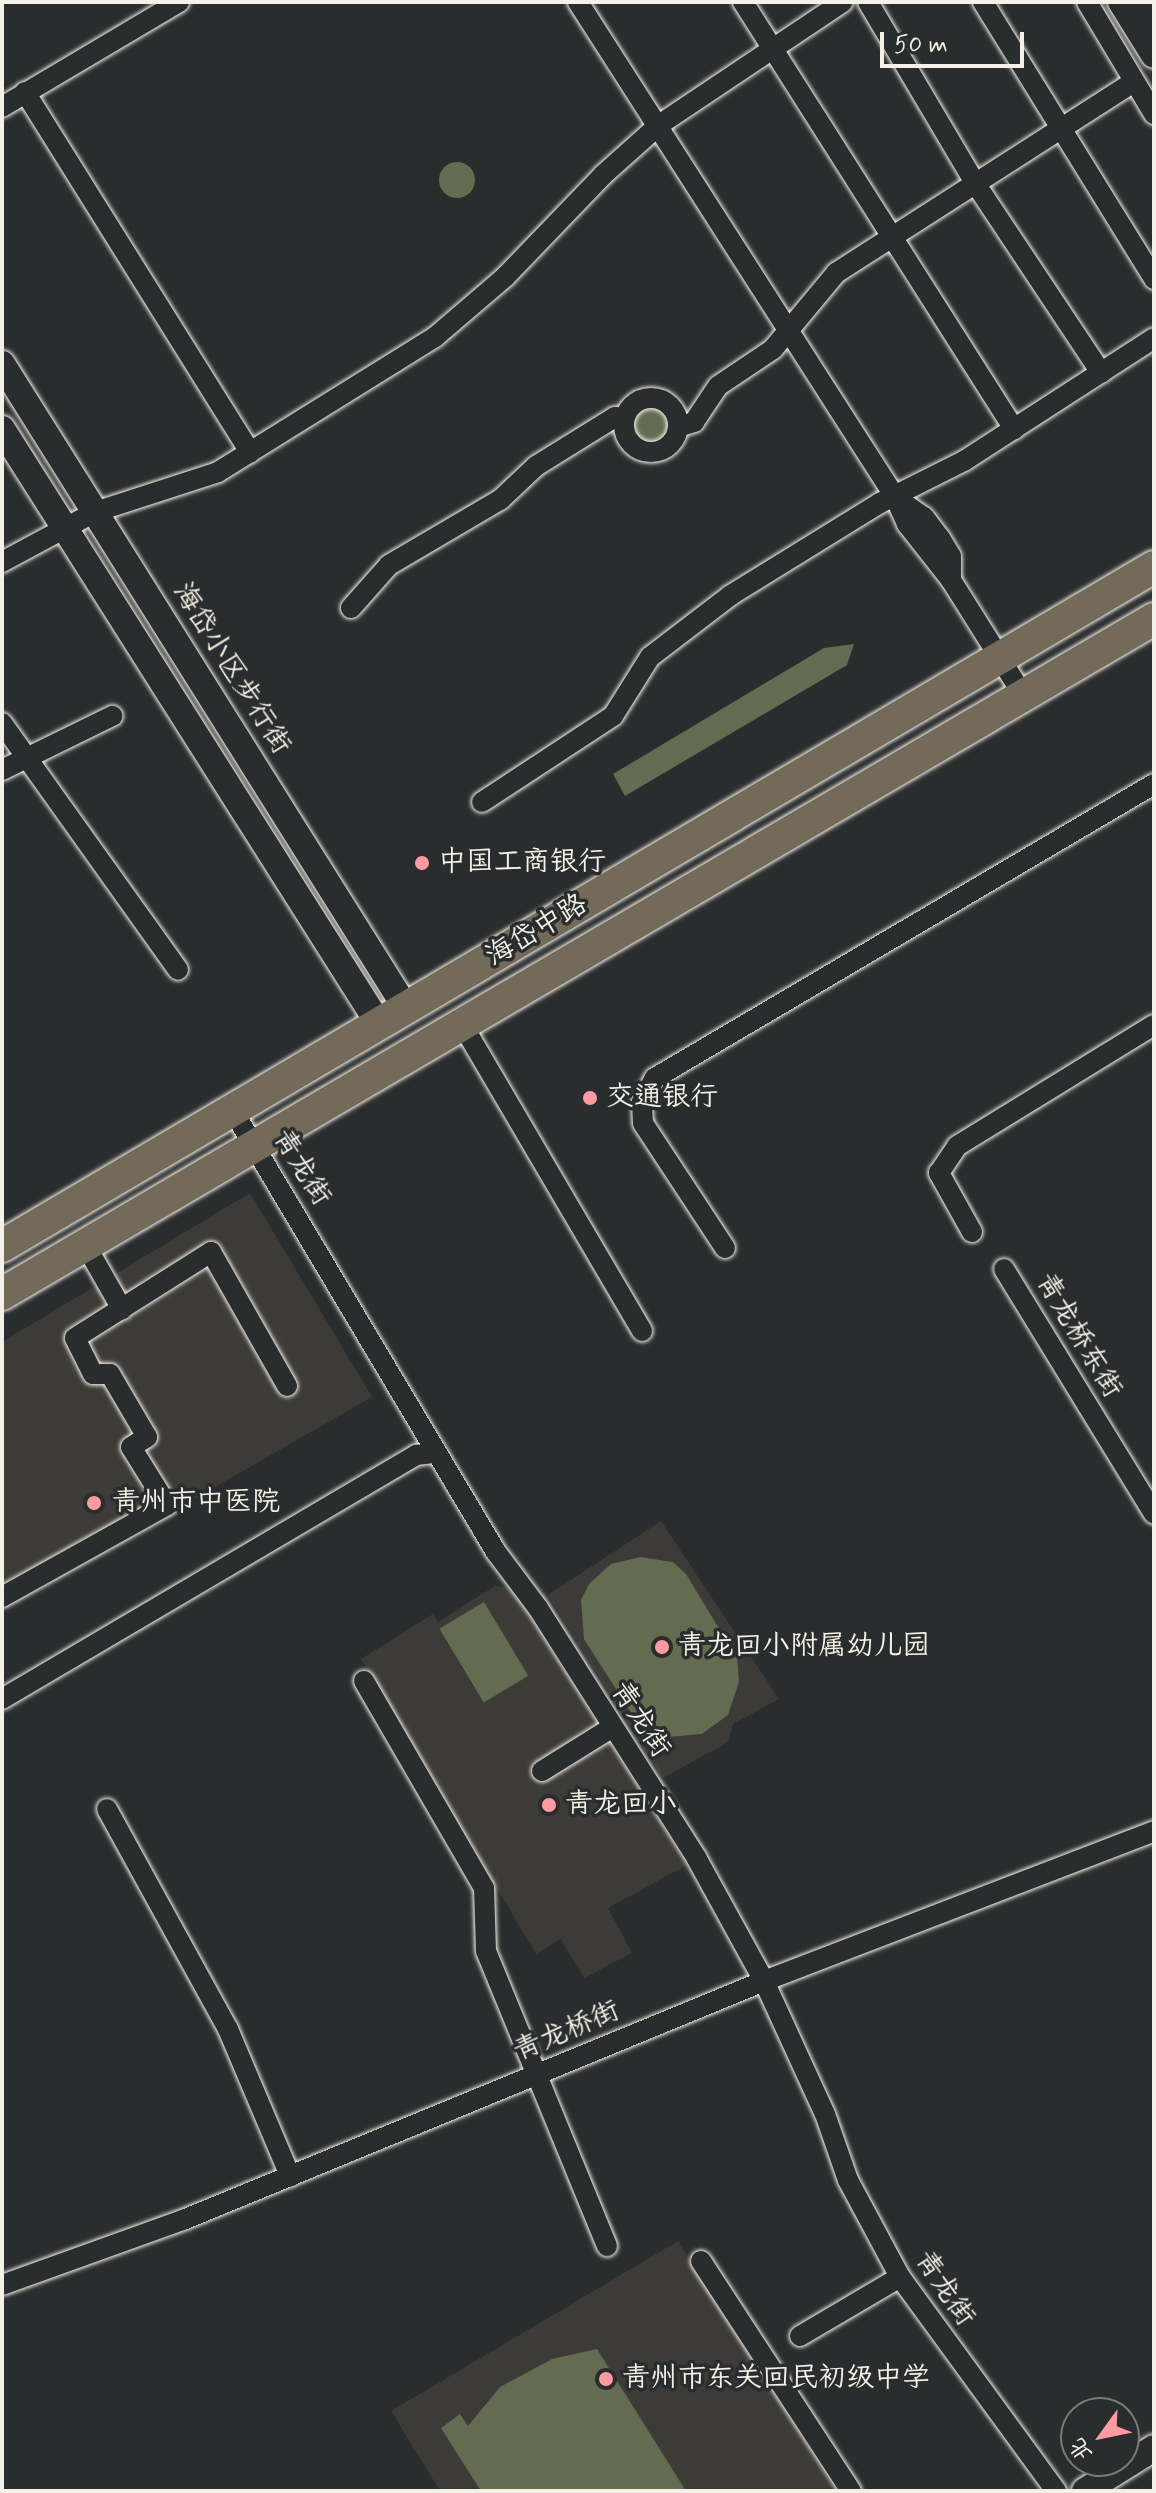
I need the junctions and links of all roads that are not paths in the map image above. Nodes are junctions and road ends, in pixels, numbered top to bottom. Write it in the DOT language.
graph roads {
  1 [pos="179,2"];
  2 [pos="578,2"];
  3 [pos="743,2"];
  4 [pos="843,2"];
  5 [pos="868,2"];
  6 [pos="983,2"];
  7 [pos="1087,2"];
  8 [pos="1121,2"];
  9 [pos="1144,2"];
  10 [pos="1154,17"];
  11 [pos="774,46"];
  12 [pos="1154,55"];
  13 [pos="1134,82"];
  14 [pos="25,92"];
  15 [pos="2,107"];
  16 [pos="1154,114"];
  17 [pos="659,125"];
  18 [pos="1058,131"];
  19 [pos="975,183"];
  20 [pos="892,236"];
  21 [pos="1154,279"];
  22 [pos="786,328"];
  23 [pos="1154,338"];
  24 [pos="2,364"];
  25 [pos="1101,373"];
  26 [pos="624,419"];
  27 [pos="678,427"];
  28 [pos="2,429"];
  29 [pos="1014,429"];
  30 [pos="250,452"];
  31 [pos="895,497"];
  32 [pos="95,512"];
  33 [pos="64,527"];
  34 [pos="2,562"];
  35 [pos="1154,567"];
  36 [pos="351,608"];
  37 [pos="1154,619"];
  38 [pos="999,658"];
  39 [pos="1023,695"];
  40 [pos="112,716"];
  41 [pos="2,723"];
  42 [pos="22,757"];
  43 [pos="2,770"];
  44 [pos="1154,784"];
  45 [pos="482,802"];
  46 [pos="178,970"];
  47 [pos="393,1016"];
  48 [pos="462,1024"];
  49 [pos="1154,1025"];
  50 [pos="232,1109"];
  51 [pos="254,1146"];
  52 [pos="972,1232"];
  53 [pos="2,1246"];
  54 [pos="86,1246"];
  55 [pos="725,1248"];
  56 [pos="1004,1269"];
  57 [pos="2,1294"];
  58 [pos="122,1309"];
  59 [pos="642,1331"];
  60 [pos="287,1386"];
  61 [pos="436,1453"];
  62 [pos="1154,1514"];
  63 [pos="2,1597"];
  64 [pos="364,1681"];
  65 [pos="2,1699"];
  66 [pos="611,1728"];
  67 [pos="542,1771"];
  68 [pos="107,1809"];
  69 [pos="1154,1831"];
  70 [pos="764,1981"];
  71 [pos="537,2075"];
  72 [pos="290,2176"];
  73 [pos="607,2246"];
  74 [pos="701,2261"];
  75 [pos="900,2277"];
  76 [pos="2,2285"];
  77 [pos="800,2336"];
  78 [pos="1154,2448"];
  79 [pos="851,2491"];
  80 [pos="1056,2491"];
  81 [pos="1085,2491"];
  1 -- 14 [label="street"];
  2 -- 17 [label="street"];
  3 -- 11 [label="street"];
  4 -- 11 [label="street"];
  5 -- 19 [label="street"];
  6 -- 18 [label="street"];
  7 -- 13 [label="street"];
  8 -- 12 [label="street"];
  9 -- 10 [label="street"];
  11 -- 17 [label="street"];
  11 -- 20 [label="street"];
  13 -- 16 [label="street"];
  13 -- 18 [label="street"];
  14 -- 15 [label="street"];
  14 -- 30 [label="street"];
  17 -- 22 [label="street"];
  17 -- 30 [label="street"];
  18 -- 19 [label="street"];
  18 -- 21 [label="street"];
  19 -- 20 [label="street"];
  19 -- 25 [label="street"];
  20 -- 22 [label="street"];
  20 -- 29 [label="street"];
  22 -- 27 [label="street"];
  22 -- 31 [label="street"];
  23 -- 25 [label="street"];
  24 -- 32 [label="street, 海岱小区步行街"];
  25 -- 29 [label="street"];
  26 -- 27 [label="street"];
  26 -- 27 [label="street"];
  26 -- 36 [label="street"];
  28 -- 33 [label="street"];
  29 -- 31 [label="street"];
  30 -- 32 [label="street"];
  31 -- 38 [label="street"];
  31 -- 45 [label="street"];
  32 -- 33 [label="street"];
  32 -- 47 [label="street, 海岱小区步行街"];
  33 -- 34 [label="street"];
  33 -- 47 [label="street"];
  35 -- 38 [label="main road, 海岱中路"];
  37 -- 39 [label="main road, 海岱中路"];
  38 -- 39 [label="street"];
  38 -- 47 [label="main road, 海岱中路"];
  39 -- 48 [label="main road, 海岱中路"];
  40 -- 42 [label="street"];
  41 -- 42 [label="street"];
  42 -- 43 [label="street"];
  42 -- 46 [label="street"];
  44 -- 55 [label="street"];
  47 -- 50 [label="main road, 海岱中路"];
  48 -- 51 [label="main road, 海岱中路"];
  48 -- 59 [label="street"];
  49 -- 52 [label="street"];
  50 -- 51 [label="street, 青龙街"];
  50 -- 53 [label="main road, 海岱中路"];
  51 -- 54 [label="main road, 海岱中路"];
  51 -- 61 [label="street, 青龙街"];
  54 -- 57 [label="main road, 海岱中路"];
  54 -- 58 [label="street"];
  56 -- 62 [label="street, 青龙桥东街"];
  58 -- 60 [label="street"];
  58 -- 63 [label="street"];
  61 -- 65 [label="street"];
  61 -- 66 [label="street, 青龙街"];
  64 -- 71 [label="street"];
  66 -- 67 [label="street"];
  66 -- 70 [label="street, 青龙街"];
  68 -- 72 [label="street"];
  69 -- 70 [label="street, 青龙桥街"];
  70 -- 71 [label="street, 青龙桥街"];
  70 -- 75 [label="street, 青龙街"];
  71 -- 72 [label="street, 青龙桥街"];
  71 -- 73 [label="street"];
  72 -- 76 [label="street, 青龙桥街"];
  74 -- 79 [label="street"];
  75 -- 77 [label="street"];
  75 -- 80 [label="street, 青龙街"];
  78 -- 81 [label="street"];
}
